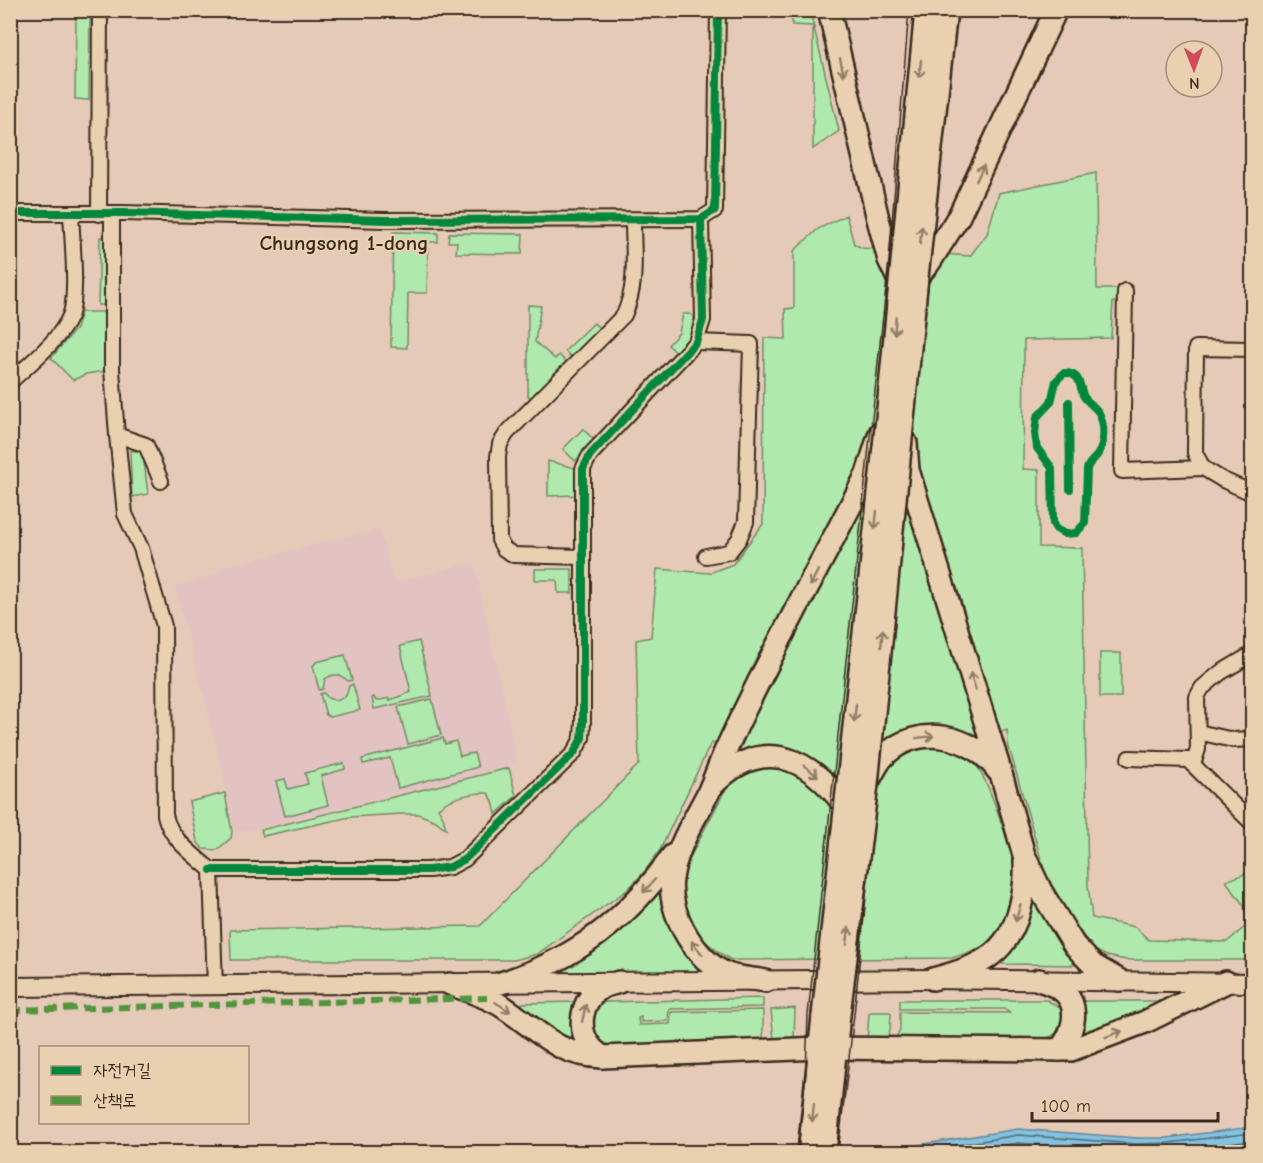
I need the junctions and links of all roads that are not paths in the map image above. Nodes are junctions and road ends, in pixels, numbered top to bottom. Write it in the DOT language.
graph roads {
  1 [pos="100,10"];
  2 [pos="718,10"];
  3 [pos="829,10"];
  4 [pos="926,10"];
  5 [pos="946,10"];
  6 [pos="1056,10"];
  7 [pos="10,213"];
  8 [pos="71,214"];
  9 [pos="105,214"];
  10 [pos="701,219"];
  11 [pos="633,220"];
  12 [pos="908,279"];
  13 [pos="1125,291"];
  14 [pos="696,342"];
  15 [pos="1252,349"];
  16 [pos="10,382"];
  17 [pos="896,409"];
  18 [pos="117,435"];
  19 [pos="1203,468"];
  20 [pos="161,481"];
  21 [pos="1252,493"];
  22 [pos="705,556"];
  23 [pos="582,557"];
  24 [pos="1252,654"];
  25 [pos="1198,732"];
  26 [pos="1252,739"];
  27 [pos="1129,758"];
  28 [pos="1193,765"];
  29 [pos="1002,777"];
  30 [pos="867,784"];
  31 [pos="709,790"];
  32 [pos="844,806"];
  33 [pos="1252,824"];
  34 [pos="684,840"];
  35 [pos="1024,855"];
  36 [pos="211,870"];
  37 [pos="933,979"];
  38 [pos="1039,980"];
  39 [pos="1119,980"];
  40 [pos="766,981"];
  41 [pos="619,982"];
  42 [pos="1226,982"];
  43 [pos="501,983"];
  44 [pos="1252,983"];
  45 [pos="450,984"];
  46 [pos="10,987"];
  47 [pos="215,987"];
  48 [pos="831,1016"];
  49 [pos="828,1048"];
  50 [pos="1059,1050"];
  51 [pos="602,1057"];
  52 [pos="825,1075"];
  53 [pos="809,1152"];
  54 [pos="825,1152"];
  1 -- 9 [label="street"];
  2 -- 10 [label="street"];
  3 -- 12 [label="highway, one-way"];
  4 -- 12 [label="highway, one-way, bridge"];
  12 -- 5 [label="highway, one-way, bridge"];
  12 -- 6 [label="highway, one-way"];
  7 -- 8 [label="street"];
  8 -- 9 [label="street"];
  8 -- 16 [label="street"];
  9 -- 11 [label="street"];
  9 -- 18 [label="street"];
  10 -- 11 [label="street"];
  10 -- 14 [label="street"];
  11 -- 23 [label="street"];
  12 -- 17 [label="highway, bridge"];
  13 -- 19 [label="street"];
  14 -- 22 [label="street"];
  14 -- 23 [label="street"];
  15 -- 19 [label="street"];
  29 -- 17 [label="highway, one-way, bridge"];
  30 -- 17 [label="highway, one-way, bridge"];
  17 -- 31 [label="highway, one-way, bridge"];
  17 -- 32 [label="highway, one-way, bridge"];
  18 -- 20 [label="street"];
  18 -- 36 [label="street"];
  19 -- 21 [label="street"];
  23 -- 36 [label="street"];
  24 -- 25 [label="street"];
  25 -- 26 [label="street"];
  25 -- 28 [label="street"];
  27 -- 28 [label="street"];
  28 -- 33 [label="street"];
  30 -- 29 [label="highway, one-way"];
  29 -- 35 [label="highway"];
  48 -- 30 [label="highway, one-way, bridge"];
  31 -- 32 [label="highway, one-way"];
  31 -- 34 [label="highway"];
  32 -- 48 [label="highway, bridge"];
  40 -- 34 [label="highway, one-way"];
  34 -- 43 [label="highway, one-way"];
  35 -- 37 [label="highway, one-way"];
  35 -- 39 [label="highway"];
  36 -- 47 [label="street"];
  37 -- 38 [label="main road"];
  37 -- 40 [label="main road"];
  38 -- 39 [label="main road"];
  38 -- 50 [label="highway"];
  39 -- 42 [label="main road"];
  40 -- 41 [label="main road"];
  41 -- 43 [label="main road"];
  51 -- 41 [label="highway, one-way"];
  42 -- 44 [label="main road"];
  50 -- 42 [label="highway, one-way"];
  43 -- 45 [label="main road"];
  45 -- 47 [label="main road"];
  45 -- 51 [label="highway, one-way"];
  46 -- 47 [label="main road"];
  48 -- 49 [label="highway"];
  49 -- 50 [label="highway"];
  49 -- 51 [label="highway"];
  49 -- 52 [label="highway"];
  52 -- 53 [label="highway, one-way"];
  52 -- 54 [label="highway"];
}
